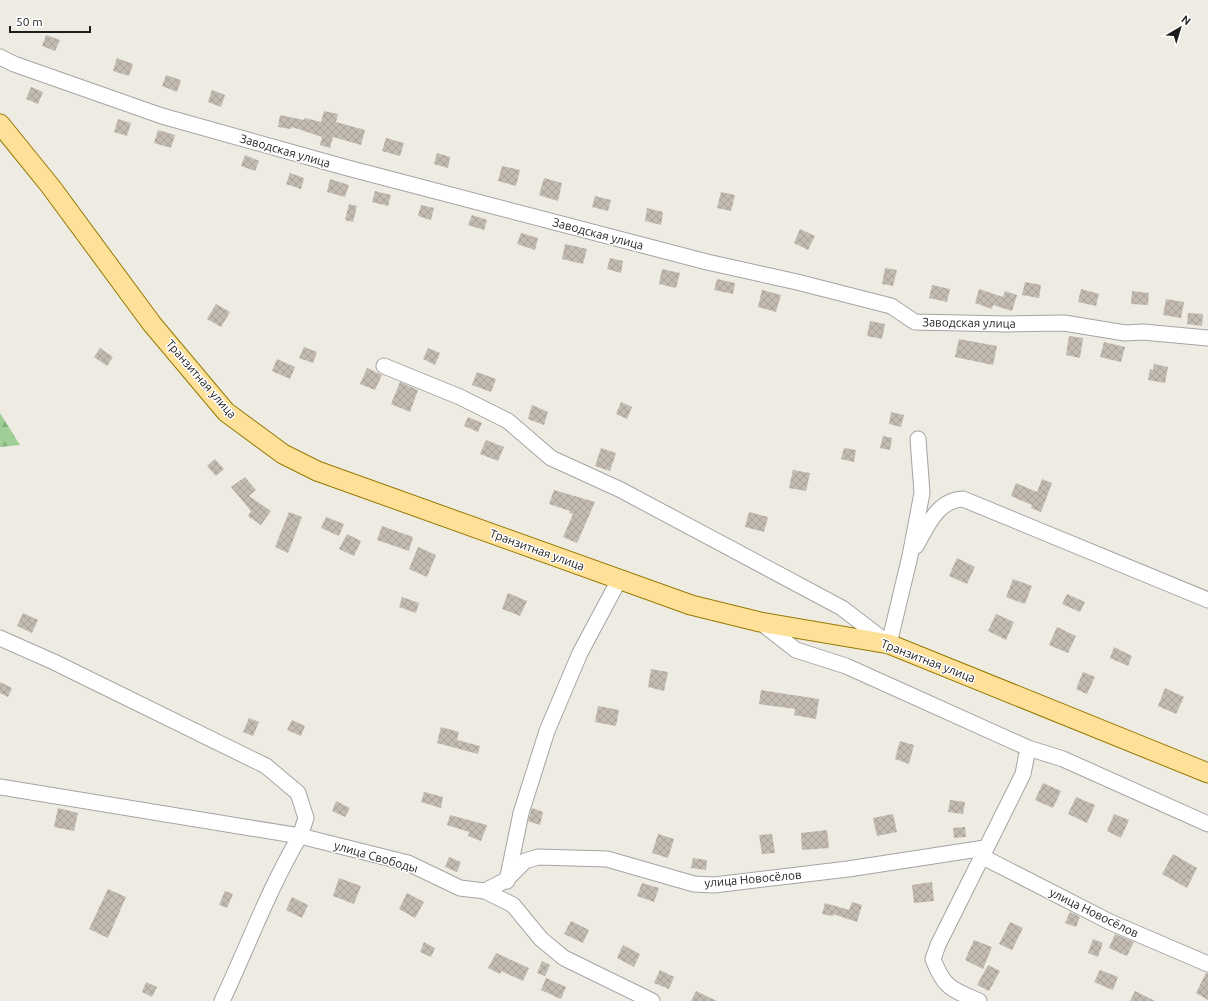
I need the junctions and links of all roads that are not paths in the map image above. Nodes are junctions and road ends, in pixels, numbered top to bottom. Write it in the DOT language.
graph roads {
  1 [pos="0,58"];
  2 [pos="0,124"];
  3 [pos="1208,338"];
  4 [pos="384,366"];
  5 [pos="918,439"];
  6 [pos="910,556"];
  7 [pos="619,580"];
  8 [pos="1208,600"];
  9 [pos="760,622"];
  10 [pos="0,638"];
  11 [pos="889,644"];
  12 [pos="1028,748"];
  13 [pos="1208,773"];
  14 [pos="0,787"];
  15 [pos="1208,824"];
  16 [pos="300,836"];
  17 [pos="983,852"];
  18 [pos="506,880"];
  19 [pos="485,891"];
  20 [pos="514,905"];
  21 [pos="1208,964"];
  22 [pos="222,1001"];
  23 [pos="652,1001"];
  24 [pos="979,1001"];
  1 -- 3 [label="street, Заводская улица"];
  2 -- 7 [label="main road, Транзитная улица"];
  4 -- 11 [label="street"];
  5 -- 6 [label="street"];
  6 -- 8 [label="street"];
  6 -- 11 [label="street"];
  7 -- 9 [label="main road, Транзитная улица"];
  7 -- 18 [label="street"];
  9 -- 11 [label="main road, Транзитная улица"];
  9 -- 12 [label="street"];
  10 -- 16 [label="street"];
  11 -- 13 [label="main road, Транзитная улица"];
  12 -- 15 [label="street"];
  12 -- 17 [label="street"];
  14 -- 16 [label="street, улица Свободы"];
  16 -- 19 [label="street, улица Свободы"];
  16 -- 22 [label="street"];
  17 -- 18 [label="street, улица Новосёлов"];
  17 -- 21 [label="street, улица Новосёлов"];
  17 -- 24 [label="street"];
  18 -- 19 [label="street, улица Новосёлов"];
  18 -- 20 [label="street"];
  19 -- 20 [label="street, улица Свободы"];
  20 -- 23 [label="street, улица Свободы"];
}
